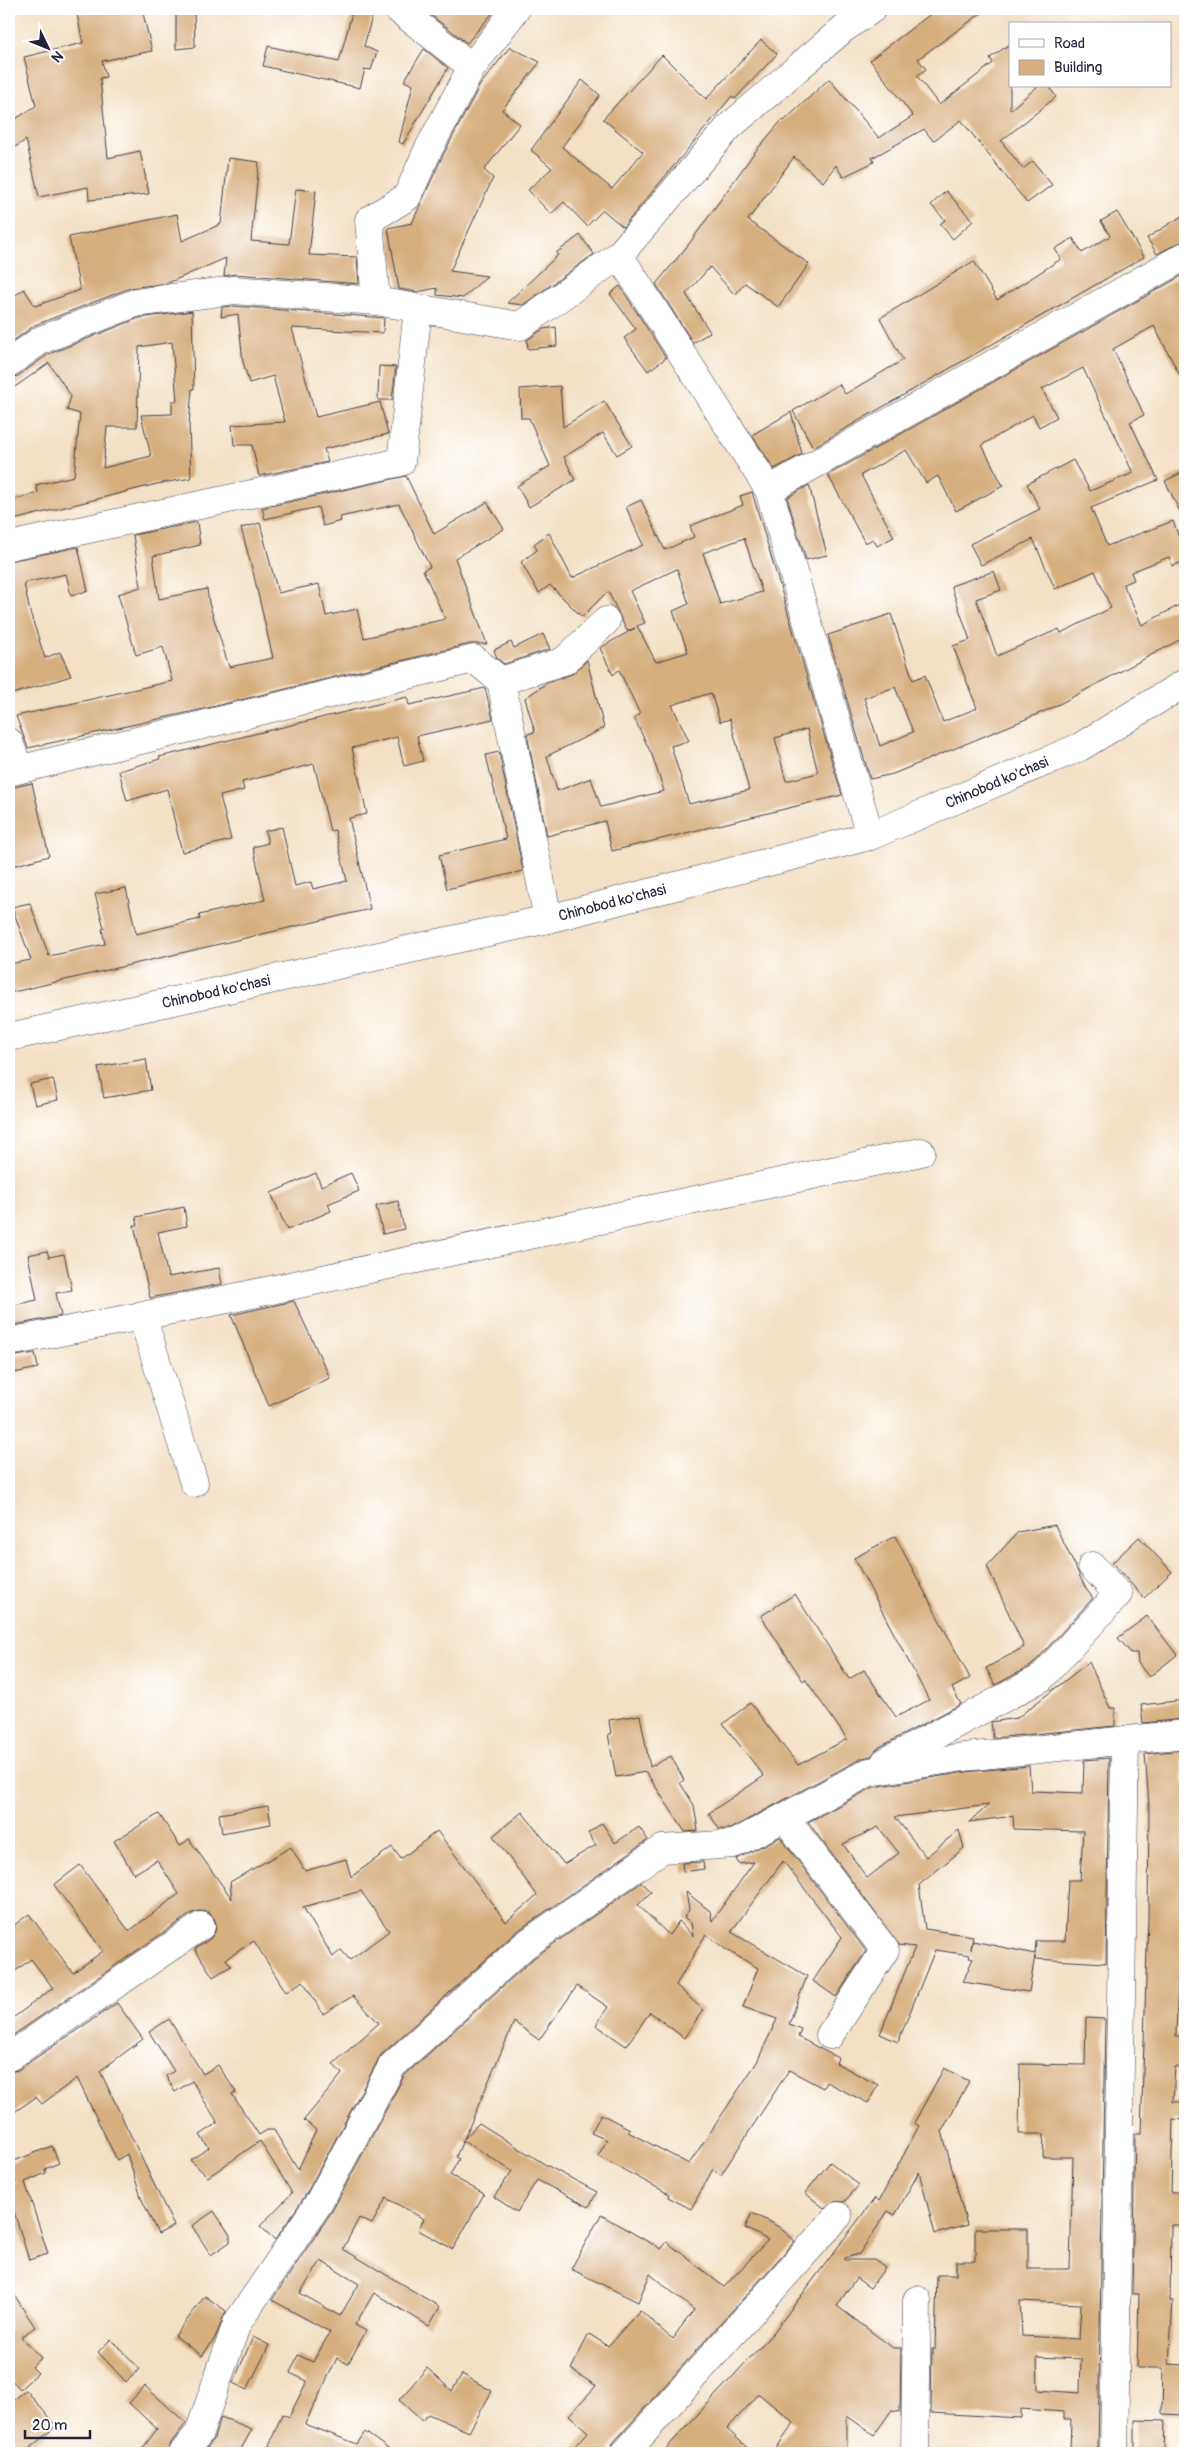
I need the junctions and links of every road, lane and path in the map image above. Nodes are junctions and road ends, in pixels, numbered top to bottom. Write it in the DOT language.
graph roads {
  1 [pos="398,9"];
  2 [pos="516,9"];
  3 [pos="872,9"];
  4 [pos="472,67"];
  5 [pos="619,255"];
  6 [pos="1185,256"];
  7 [pos="376,301"];
  8 [pos="418,310"];
  9 [pos="9,363"];
  10 [pos="769,490"];
  11 [pos="9,546"];
  12 [pos="606,621"];
  13 [pos="501,681"];
  14 [pos="1185,682"];
  15 [pos="9,742"];
  16 [pos="14,770"];
  17 [pos="870,836"];
  18 [pos="548,919"];
  19 [pos="9,1036"];
  20 [pos="921,1152"];
  21 [pos="142,1315"];
  22 [pos="9,1342"];
  23 [pos="194,1483"];
  24 [pos="1092,1566"];
  25 [pos="1185,1734"];
  26 [pos="1125,1740"];
  27 [pos="869,1772"];
  28 [pos="785,1818"];
  29 [pos="201,1926"];
  30 [pos="830,2035"];
  31 [pos="9,2057"];
  32 [pos="838,2216"];
  33 [pos="918,2300"];
  34 [pos="183,2453"];
  35 [pos="625,2453"];
  36 [pos="915,2453"];
  37 [pos="1114,2453"];
  1 -- 4 [label="street"];
  2 -- 4 [label="street"];
  3 -- 5 [label="street"];
  4 -- 7 [label="street"];
  5 -- 8 [label="street"];
  5 -- 10 [label="street"];
  6 -- 10 [label="street"];
  7 -- 8 [label="street"];
  7 -- 9 [label="street"];
  8 -- 11 [label="street"];
  10 -- 17 [label="street"];
  12 -- 13 [label="street"];
  13 -- 16 [label="street"];
  13 -- 18 [label="street"];
  14 -- 17 [label="street, Chinobod ko'chasi"];
  15 -- 16 [label="street"];
  17 -- 18 [label="street, Chinobod ko'chasi"];
  18 -- 19 [label="street, Chinobod ko'chasi"];
  20 -- 21 [label="street"];
  21 -- 22 [label="street"];
  21 -- 23 [label="street"];
  24 -- 27 [label="street"];
  25 -- 26 [label="street"];
  26 -- 27 [label="street"];
  26 -- 37 [label="street"];
  27 -- 28 [label="street"];
  28 -- 30 [label="street"];
  28 -- 34 [label="street"];
  29 -- 31 [label="street"];
  32 -- 35 [label="street"];
  33 -- 36 [label="street"];
}
